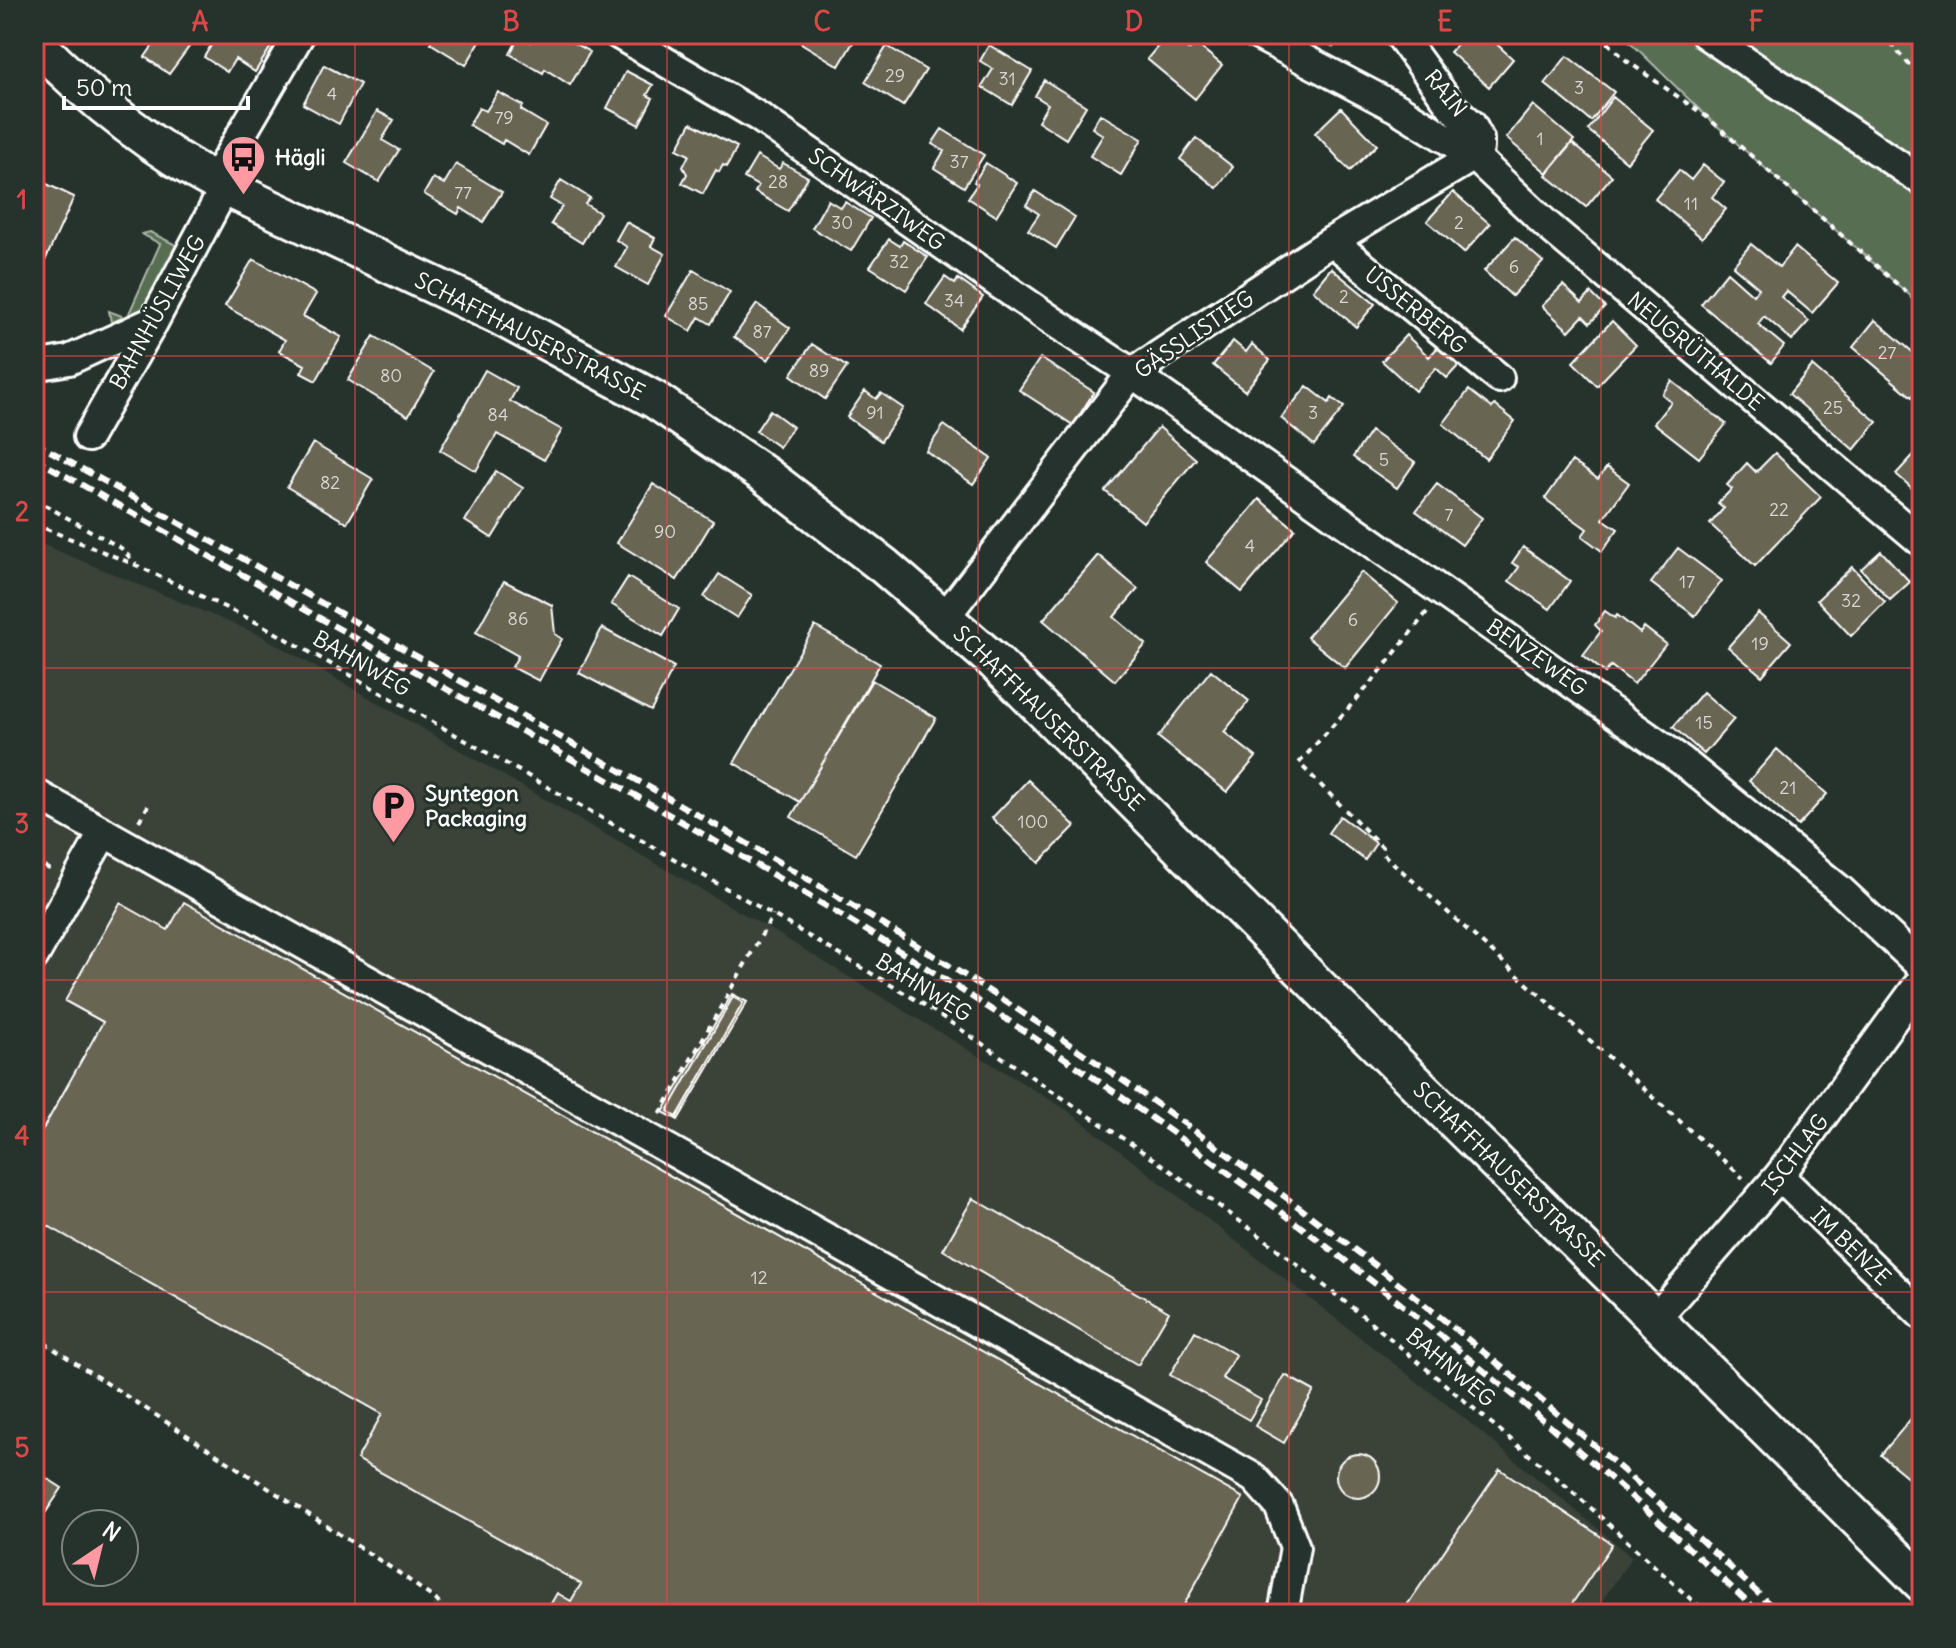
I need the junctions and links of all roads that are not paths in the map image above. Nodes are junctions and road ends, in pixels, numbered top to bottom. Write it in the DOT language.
graph roads {
  1 [pos="300,34"];
  2 [pos="618,34"];
  3 [pos="1256,34"];
  4 [pos="1399,34"];
  5 [pos="1705,34"];
  6 [pos="34,41"];
  7 [pos="1474,156"];
  8 [pos="1922,181"];
  9 [pos="220,184"];
  10 [pos="1332,241"];
  11 [pos="154,321"];
  12 [pos="34,366"];
  13 [pos="1132,373"];
  14 [pos="1499,378"];
  15 [pos="88,437"];
  16 [pos="1922,542"];
  17 [pos="945,617"];
  18 [pos="34,793"];
  19 [pos="104,832"];
  20 [pos="34,956"];
  21 [pos="1922,967"];
  22 [pos="1922,980"];
  23 [pos="1771,1186"];
  24 [pos="1922,1315"];
  25 [pos="1656,1318"];
  26 [pos="1922,1583"];
  27 [pos="1283,1614"];
  1 -- 9 [label="street, BAHNHÜSLIWEG"];
  2 -- 13 [label="street, SCHWÄRZIWEG"];
  3 -- 7 [label="street, NEUGRÜTHALDE"];
  4 -- 7 [label="street, RAIN"];
  5 -- 8 [label="street"];
  6 -- 9 [label="main road, SCHAFFHAUSERSTRASSE"];
  7 -- 10 [label="street, GÄSSLISTIEG"];
  7 -- 16 [label="street, NEUGRÜTHALDE"];
  9 -- 11 [label="street, BAHNHÜSLIWEG"];
  9 -- 17 [label="main road, SCHAFFHAUSERSTRASSE"];
  10 -- 13 [label="street, GÄSSLISTIEG"];
  10 -- 14 [label="street, USSERBERG"];
  11 -- 12 [label="street"];
  11 -- 15 [label="street, BAHNHÜSLIWEG"];
  13 -- 17 [label="street, GÄSSLISTIEG"];
  13 -- 21 [label="street, BENZEWEG"];
  17 -- 25 [label="main road, SCHAFFHAUSERSTRASSE"];
  18 -- 19 [label="street"];
  19 -- 20 [label="street"];
  19 -- 27 [label="street"];
  22 -- 23 [label="street, ISCHLAG"];
  23 -- 24 [label="street, IM BENZE"];
  23 -- 25 [label="street, ISCHLAG"];
  25 -- 26 [label="main road, SCHAFFHAUSERSTRASSE"];
}
